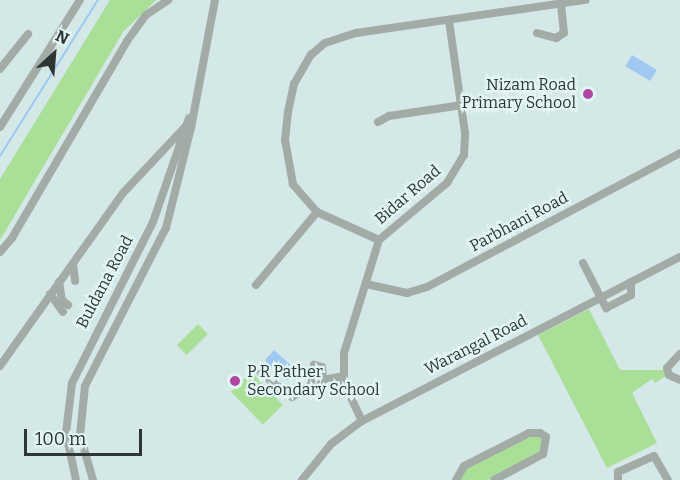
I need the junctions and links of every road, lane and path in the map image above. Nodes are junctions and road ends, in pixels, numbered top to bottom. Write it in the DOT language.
graph roads {
  1 [pos="80,0"];
  2 [pos="168,0"];
  3 [pos="215,0"];
  4 [pos="586,0"];
  5 [pos="561,3"];
  6 [pos="449,21"];
  7 [pos="537,33"];
  8 [pos="28,34"];
  9 [pos="0,69"];
  10 [pos="195,100"];
  11 [pos="462,105"];
  12 [pos="378,122"];
  13 [pos="0,126"];
  14 [pos="186,126"];
  15 [pos="680,153"];
  16 [pos="317,212"];
  17 [pos="379,240"];
  18 [pos="0,252"];
  19 [pos="680,257"];
  20 [pos="583,263"];
  21 [pos="73,264"];
  22 [pos="75,281"];
  23 [pos="59,282"];
  24 [pos="366,284"];
  25 [pos="256,285"];
  26 [pos="50,294"];
  27 [pos="599,298"];
  28 [pos="680,354"];
  29 [pos="0,366"];
  30 [pos="261,373"];
  31 [pos="343,376"];
  32 [pos="323,379"];
  33 [pos="680,380"];
  34 [pos="309,387"];
  35 [pos="362,421"];
  36 [pos="76,480"];
  37 [pos="93,480"];
  38 [pos="302,480"];
  39 [pos="456,480"];
  40 [pos="494,480"];
  41 [pos="618,480"];
  42 [pos="668,480"];
  1 -- 13 [label="street"];
  2 -- 18 [label="street"];
  3 -- 10 [label="street, Buldana Road"];
  4 -- 5 [label="street"];
  5 -- 6 [label="street"];
  5 -- 7 [label="street"];
  6 -- 11 [label="street, Bidar Road"];
  6 -- 16 [label="street"];
  8 -- 9 [label="street"];
  10 -- 14 [label="street, Buldana Road"];
  10 -- 37 [label="street, Buldana Road"];
  11 -- 12 [label="street"];
  11 -- 17 [label="street, Bidar Road"];
  14 -- 21 [label="street"];
  14 -- 36 [label="street, Buldana Road"];
  15 -- 24 [label="street, Parbhani Road"];
  16 -- 17 [label="street"];
  16 -- 25 [label="street"];
  17 -- 24 [label="street, Bidar Road"];
  19 -- 27 [label="street, Warangal Road"];
  20 -- 27 [label="street"];
  21 -- 22 [label="street"];
  21 -- 23 [label="street"];
  23 -- 26 [label="street"];
  23 -- 26 [label="street"];
  24 -- 31 [label="street, Bidar Road"];
  26 -- 29 [label="street"];
  27 -- 35 [label="street, Warangal Road"];
  28 -- 33 [label="street"];
  30 -- 34 [label="street"];
  31 -- 32 [label="street"];
  31 -- 35 [label="street, Bidar Road"];
  32 -- 34 [label="street"];
  32 -- 34 [label="street"];
  35 -- 38 [label="street, Warangal Road"];
  39 -- 40 [label="street"];
  41 -- 42 [label="street"];
}
